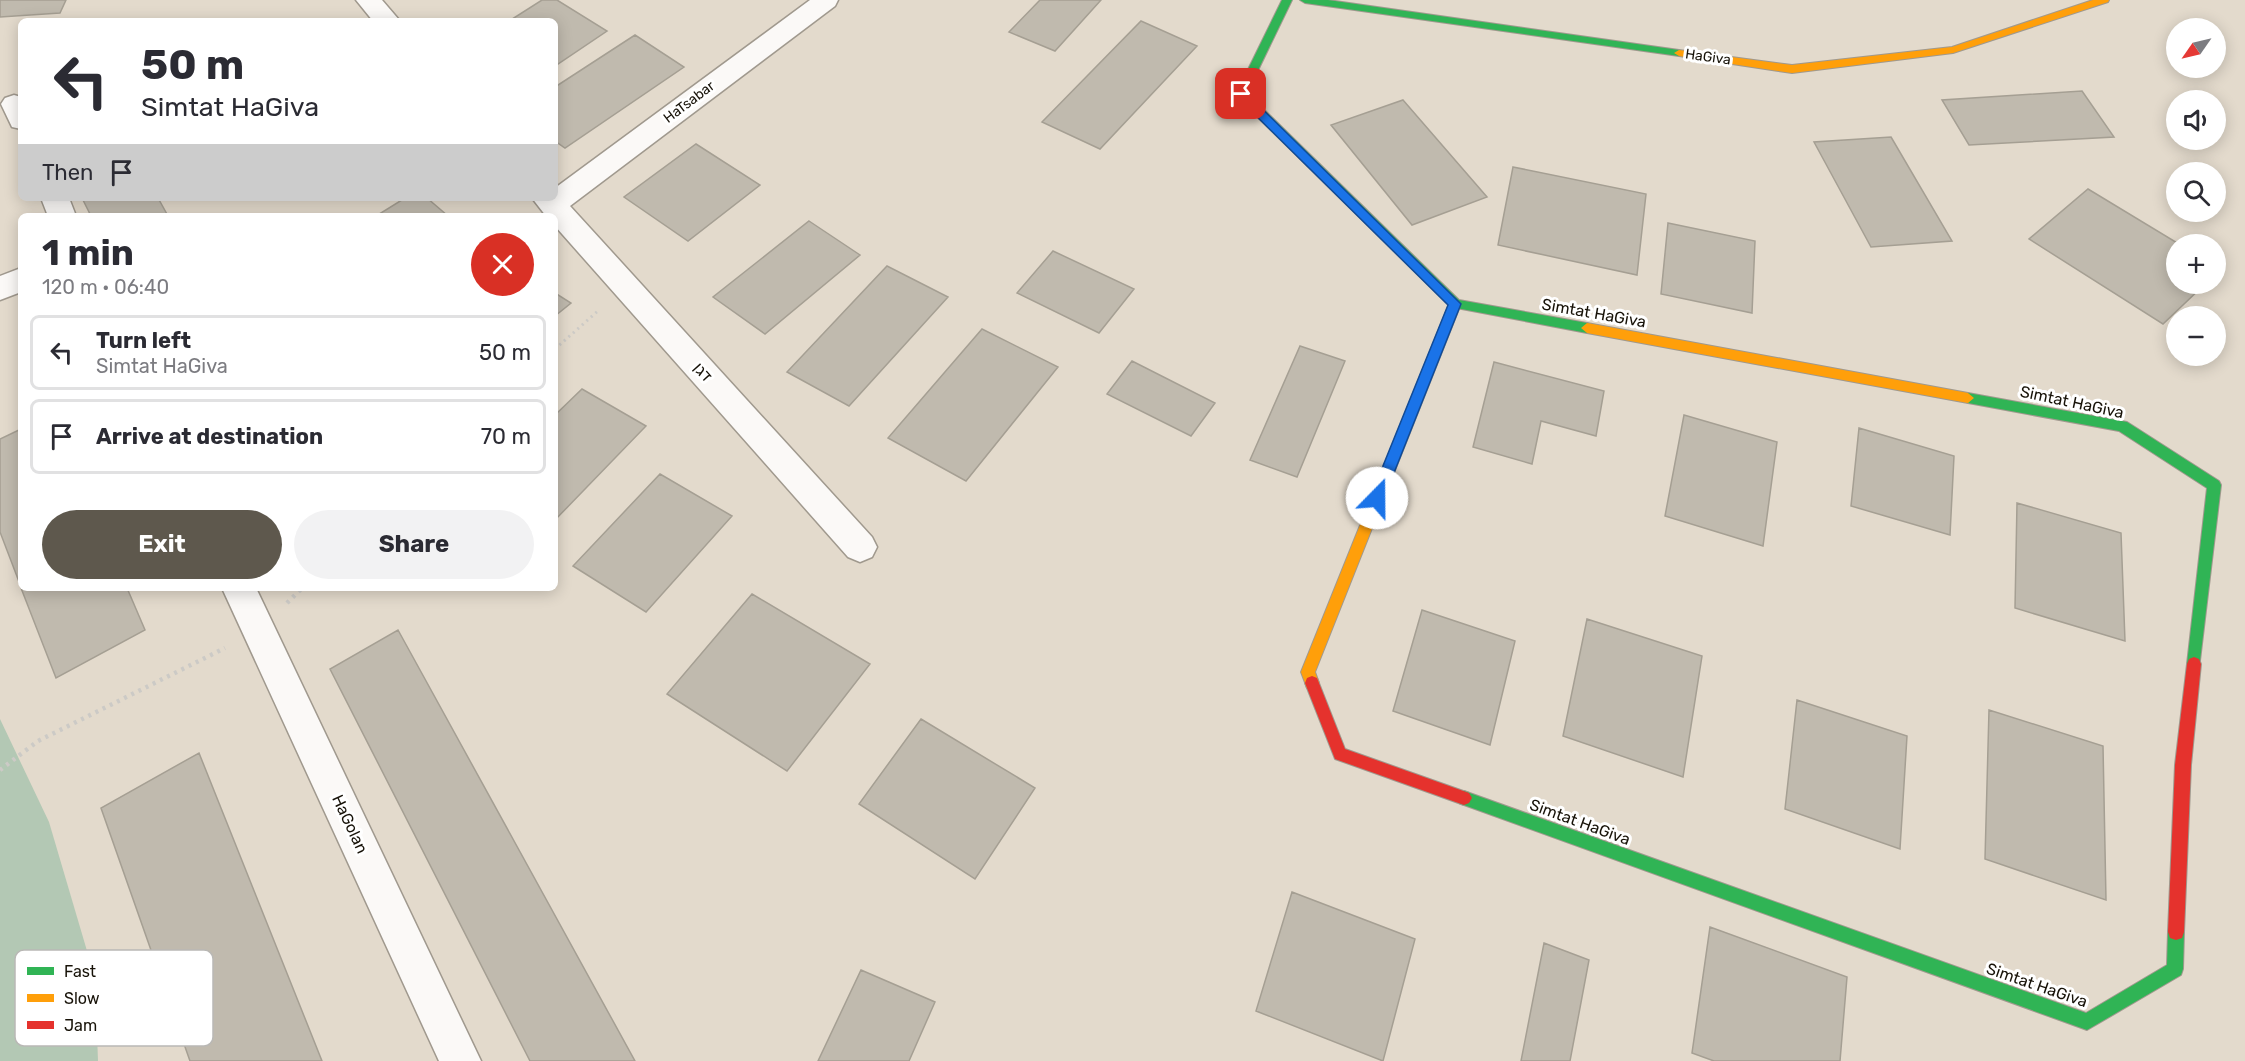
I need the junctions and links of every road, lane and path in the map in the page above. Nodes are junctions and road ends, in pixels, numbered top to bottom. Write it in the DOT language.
graph roads {
  1 [pos="368,0"];
  2 [pos="826,0"];
  3 [pos="1287,0"];
  4 [pos="1305,0"];
  5 [pos="2104,0"];
  6 [pos="384,18"];
  7 [pos="558,194"];
  8 [pos="549,201"];
  9 [pos="18,280"];
  10 [pos="626,286"];
  11 [pos="0,289"];
  12 [pos="1455,304"];
  13 [pos="558,346"];
  14 [pos="860,547"];
  15 [pos="239,591"];
  16 [pos="299,591"];
  17 [pos="259,631"];
  18 [pos="0,770"];
  19 [pos="460,1061"];
  1 -- 6 [label="street"];
  2 -- 7 [label="street, HaTsabar"];
  3 -- 12 [label="street"];
  4 -- 5 [label="street, HaGiva"];
  8 -- 10 [label="street, דגן"];
  9 -- 11 [label="street"];
  10 -- 13 [label="path"];
  10 -- 14 [label="street, דגן"];
  12 -- 12 [label="street, Simtat HaGiva"];
  15 -- 17 [label="street, HaGolan"];
  16 -- 17 [label="path"];
  17 -- 18 [label="path"];
  17 -- 19 [label="street, HaGolan"];
}
